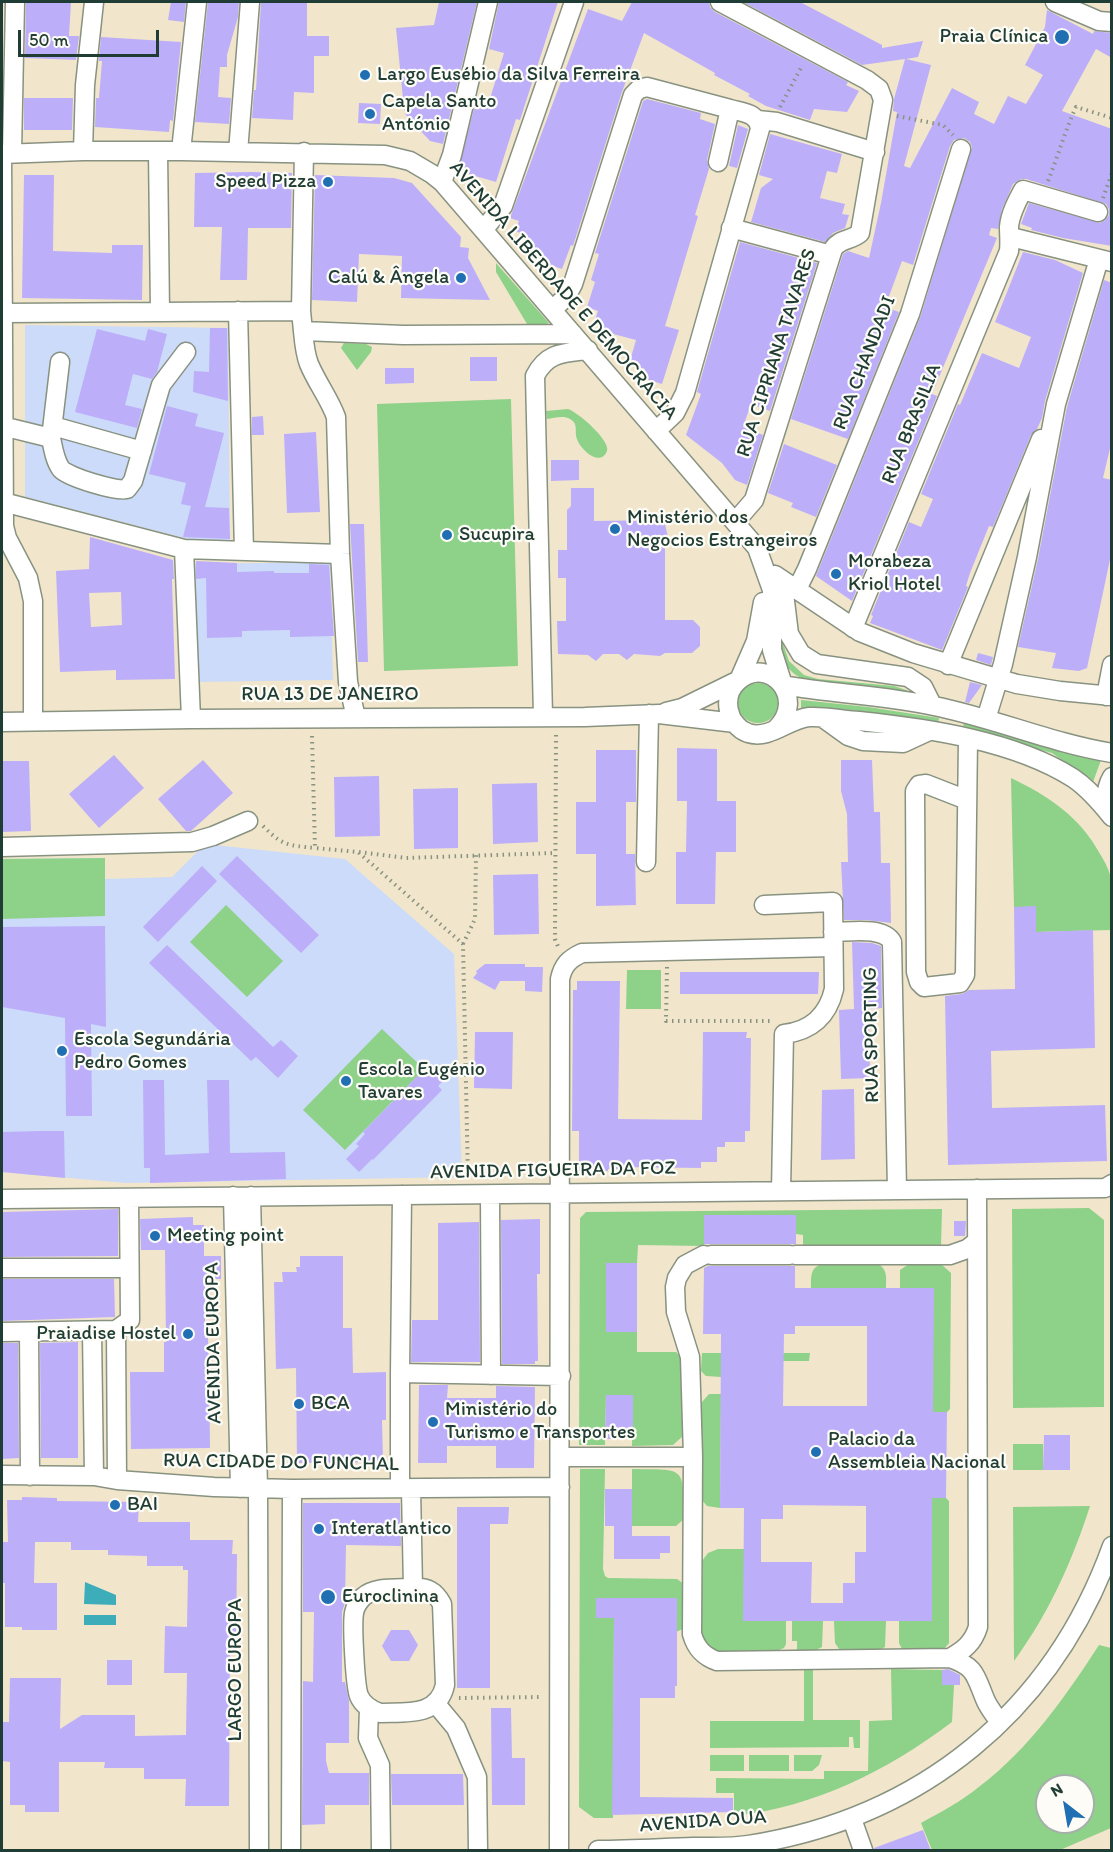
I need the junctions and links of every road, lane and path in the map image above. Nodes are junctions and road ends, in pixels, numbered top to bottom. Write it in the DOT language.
graph roads {
  1 [pos="15,2"];
  2 [pos="94,2"];
  3 [pos="197,2"];
  4 [pos="250,2"];
  5 [pos="488,2"];
  6 [pos="574,2"];
  7 [pos="720,2"];
  8 [pos="1055,2"];
  9 [pos="1112,22"];
  10 [pos="811,49"];
  11 [pos="882,106"];
  12 [pos="730,110"];
  13 [pos="1112,118"];
  14 [pos="766,120"];
  15 [pos="961,149"];
  16 [pos="83,151"];
  17 [pos="181,151"];
  18 [pos="158,152"];
  19 [pos="238,152"];
  20 [pos="304,152"];
  21 [pos="875,152"];
  22 [pos="5,154"];
  23 [pos="718,162"];
  24 [pos="1112,173"];
  25 [pos="441,183"];
  26 [pos="1042,196"];
  27 [pos="1098,212"];
  28 [pos="731,228"];
  29 [pos="484,229"];
  30 [pos="1011,237"];
  31 [pos="831,255"];
  32 [pos="1105,261"];
  33 [pos="553,309"];
  34 [pos="238,311"];
  35 [pos="301,311"];
  36 [pos="160,312"];
  37 [pos="3,313"];
  38 [pos="303,331"];
  39 [pos="573,334"];
  40 [pos="588,350"];
  41 [pos="186,352"];
  42 [pos="60,362"];
  43 [pos="1056,405"];
  44 [pos="2,426"];
  45 [pos="656,431"];
  46 [pos="52,432"];
  47 [pos="142,451"];
  48 [pos="3,502"];
  49 [pos="735,522"];
  50 [pos="757,548"];
  51 [pos="184,549"];
  52 [pos="244,550"];
  53 [pos="340,554"];
  54 [pos="775,575"];
  55 [pos="797,590"];
  56 [pos="853,628"];
  57 [pos="948,665"];
  58 [pos="1112,665"];
  59 [pos="739,680"];
  60 [pos="998,680"];
  61 [pos="783,686"];
  62 [pos="1109,696"];
  63 [pos="932,705"];
  64 [pos="654,714"];
  65 [pos="550,716"];
  66 [pos="191,718"];
  67 [pos="312,718"];
  68 [pos="356,718"];
  69 [pos="986,719"];
  70 [pos="33,721"];
  71 [pos="2,722"];
  72 [pos="735,723"];
  73 [pos="776,729"];
  74 [pos="968,739"];
  75 [pos="1112,753"];
  76 [pos="1112,777"];
  77 [pos="968,800"];
  78 [pos="1112,816"];
  79 [pos="248,821"];
  80 [pos="2,847"];
  81 [pos="315,848"];
  82 [pos="358,852"];
  83 [pos="555,853"];
  84 [pos="476,855"];
  85 [pos="646,862"];
  86 [pos="764,905"];
  87 [pos="833,939"];
  88 [pos="463,944"];
  89 [pos="667,951"];
  90 [pos="569,961"];
  91 [pos="783,1034"];
  92 [pos="1109,1188"];
  93 [pos="977,1189"];
  94 [pos="897,1190"];
  95 [pos="781,1191"];
  96 [pos="560,1193"];
  97 [pos="468,1194"];
  98 [pos="402,1195"];
  99 [pos="490,1195"];
  100 [pos="233,1196"];
  101 [pos="251,1196"];
  102 [pos="129,1198"];
  103 [pos="2,1199"];
  104 [pos="976,1242"];
  105 [pos="2,1268"];
  106 [pos="129,1268"];
  107 [pos="116,1330"];
  108 [pos="92,1331"];
  109 [pos="2,1332"];
  110 [pos="29,1332"];
  111 [pos="400,1373"];
  112 [pos="491,1375"];
  113 [pos="561,1376"];
  114 [pos="560,1457"];
  115 [pos="693,1457"];
  116 [pos="2,1475"];
  117 [pos="30,1476"];
  118 [pos="94,1476"];
  119 [pos="117,1480"];
  120 [pos="560,1487"];
  121 [pos="240,1488"];
  122 [pos="258,1488"];
  123 [pos="406,1488"];
  124 [pos="292,1489"];
  125 [pos="1112,1546"];
  126 [pos="412,1588"];
  127 [pos="950,1658"];
  128 [pos="560,1697"];
  129 [pos="438,1701"];
  130 [pos="369,1708"];
  131 [pos="1000,1723"];
  132 [pos="852,1819"];
  133 [pos="619,1850"];
  134 [pos="259,1851"];
  135 [pos="291,1851"];
  136 [pos="381,1851"];
  137 [pos="478,1851"];
  138 [pos="560,1851"];
  139 [pos="598,1851"];
  140 [pos="863,1851"];
  1 -- 22 [label="street"];
  2 -- 16 [label="street"];
  3 -- 17 [label="street"];
  4 -- 19 [label="street"];
  5 -- 25 [label="street"];
  6 -- 29 [label="street"];
  7 -- 10 [label="street"];
  8 -- 9 [label="street"];
  10 -- 11 [label="street"];
  10 -- 14 [label="path"];
  11 -- 15 [label="path"];
  11 -- 21 [label="street, RUA CIPRIANA TAVARES"];
  12 -- 14 [label="street"];
  12 -- 23 [label="street"];
  12 -- 33 [label="street"];
  13 -- 26 [label="path"];
  14 -- 21 [label="street"];
  14 -- 28 [label="street"];
  15 -- 55 [label="street, RUA CHANDADI"];
  16 -- 18 [label="street, AVENIDA LIBERDADE E DEMOCRACIA"];
  16 -- 22 [label="street, AVENIDA LIBERDADE E DEMOCRACIA"];
  17 -- 18 [label="street, AVENIDA LIBERDADE E DEMOCRACIA"];
  17 -- 19 [label="street, AVENIDA LIBERDADE E DEMOCRACIA"];
  18 -- 36 [label="street"];
  19 -- 20 [label="street, AVENIDA LIBERDADE E DEMOCRACIA"];
  20 -- 25 [label="street, AVENIDA LIBERDADE E DEMOCRACIA"];
  20 -- 35 [label="street"];
  21 -- 31 [label="street, RUA CIPRIANA TAVARES"];
  22 -- 37 [label="street"];
  24 -- 27 [label="path"];
  25 -- 29 [label="street, AVENIDA LIBERDADE E DEMOCRACIA"];
  26 -- 27 [label="street"];
  26 -- 30 [label="street, RUA BRASILIA"];
  28 -- 31 [label="street"];
  28 -- 45 [label="street"];
  29 -- 33 [label="street, AVENIDA LIBERDADE E DEMOCRACIA"];
  30 -- 32 [label="street"];
  30 -- 56 [label="street, RUA BRASILIA"];
  31 -- 49 [label="street, RUA CIPRIANA TAVARES"];
  32 -- 43 [label="street"];
  33 -- 39 [label="street, AVENIDA LIBERDADE E DEMOCRACIA"];
  34 -- 35 [label="street"];
  34 -- 36 [label="street"];
  34 -- 52 [label="street"];
  35 -- 38 [label="street"];
  36 -- 37 [label="street"];
  37 -- 44 [label="street"];
  38 -- 39 [label="street"];
  38 -- 53 [label="street"];
  39 -- 40 [label="street, AVENIDA LIBERDADE E DEMOCRACIA"];
  40 -- 45 [label="street, AVENIDA LIBERDADE E DEMOCRACIA"];
  40 -- 65 [label="street"];
  41 -- 47 [label="street"];
  42 -- 46 [label="street"];
  43 -- 57 [label="street"];
  43 -- 60 [label="street"];
  44 -- 46 [label="street"];
  44 -- 48 [label="street"];
  45 -- 49 [label="street, AVENIDA LIBERDADE E DEMOCRACIA"];
  46 -- 47 [label="street"];
  46 -- 47 [label="street"];
  48 -- 51 [label="street"];
  48 -- 70 [label="street"];
  49 -- 50 [label="street, AVENIDA LIBERDADE E DEMOCRACIA"];
  50 -- 54 [label="street"];
  50 -- 59 [label="street"];
  50 -- 61 [label="street, AVENIDA LIBERDADE E DEMOCRACIA"];
  51 -- 52 [label="street"];
  51 -- 66 [label="street"];
  52 -- 53 [label="street"];
  53 -- 68 [label="street"];
  54 -- 55 [label="street"];
  54 -- 63 [label="street"];
  55 -- 56 [label="street"];
  56 -- 57 [label="street"];
  57 -- 60 [label="street"];
  58 -- 62 [label="street"];
  59 -- 61 [label="street"];
  59 -- 64 [label="street, RUA 13 DE JANEIRO"];
  59 -- 72 [label="street"];
  60 -- 62 [label="street"];
  60 -- 69 [label="street"];
  61 -- 63 [label="street"];
  61 -- 73 [label="street"];
  63 -- 69 [label="street"];
  64 -- 65 [label="street, RUA 13 DE JANEIRO"];
  64 -- 72 [label="street, RUA 13 DE JANEIRO"];
  64 -- 85 [label="street"];
  65 -- 68 [label="street, RUA 13 DE JANEIRO"];
  65 -- 83 [label="path"];
  66 -- 67 [label="street, RUA 13 DE JANEIRO"];
  66 -- 70 [label="street, RUA 13 DE JANEIRO"];
  67 -- 68 [label="street, RUA 13 DE JANEIRO"];
  67 -- 81 [label="path"];
  69 -- 75 [label="street"];
  70 -- 71 [label="street, RUA 13 DE JANEIRO"];
  72 -- 73 [label="street"];
  73 -- 74 [label="street"];
  74 -- 77 [label="street"];
  74 -- 78 [label="street"];
  76 -- 78 [label="street"];
  77 -- 77 [label="street"];
  79 -- 80 [label="street"];
  79 -- 81 [label="path"];
  81 -- 82 [label="path"];
  82 -- 84 [label="path"];
  82 -- 88 [label="path"];
  83 -- 84 [label="path"];
  83 -- 90 [label="path"];
  84 -- 88 [label="path"];
  86 -- 87 [label="street"];
  87 -- 89 [label="street, RUA SPORTING"];
  87 -- 91 [label="street"];
  87 -- 94 [label="street, RUA SPORTING"];
  88 -- 97 [label="path"];
  89 -- 90 [label="street, RUA SPORTING"];
  89 -- 91 [label="path"];
  90 -- 96 [label="street"];
  91 -- 95 [label="street"];
  92 -- 93 [label="street, AVENIDA FIGUEIRA DA FOZ"];
  93 -- 94 [label="street, AVENIDA FIGUEIRA DA FOZ"];
  93 -- 104 [label="street"];
  94 -- 95 [label="street, AVENIDA FIGUEIRA DA FOZ"];
  95 -- 96 [label="street, AVENIDA FIGUEIRA DA FOZ"];
  96 -- 99 [label="street, AVENIDA FIGUEIRA DA FOZ"];
  96 -- 113 [label="street"];
  97 -- 98 [label="street, AVENIDA FIGUEIRA DA FOZ"];
  97 -- 99 [label="street, AVENIDA FIGUEIRA DA FOZ"];
  98 -- 101 [label="street, AVENIDA FIGUEIRA DA FOZ"];
  98 -- 111 [label="street"];
  99 -- 112 [label="street"];
  100 -- 101 [label="street, AVENIDA FIGUEIRA DA FOZ"];
  100 -- 102 [label="street, AVENIDA FIGUEIRA DA FOZ"];
  100 -- 121 [label="street, AVENIDA EUROPA"];
  101 -- 122 [label="street, AVENIDA EUROPA"];
  102 -- 103 [label="street, AVENIDA FIGUEIRA DA FOZ"];
  102 -- 106 [label="street"];
  104 -- 115 [label="street"];
  104 -- 127 [label="street"];
  105 -- 106 [label="street"];
  106 -- 107 [label="street"];
  107 -- 108 [label="street"];
  107 -- 119 [label="street"];
  108 -- 110 [label="street"];
  108 -- 118 [label="street"];
  109 -- 110 [label="street"];
  110 -- 117 [label="street"];
  111 -- 112 [label="street"];
  111 -- 123 [label="street"];
  112 -- 113 [label="street"];
  113 -- 114 [label="street"];
  114 -- 115 [label="street"];
  114 -- 120 [label="street"];
  115 -- 127 [label="street"];
  116 -- 117 [label="street, RUA CIDADE DO FUNCHAL"];
  117 -- 118 [label="street, RUA CIDADE DO FUNCHAL"];
  118 -- 119 [label="street, RUA CIDADE DO FUNCHAL"];
  119 -- 121 [label="street, RUA CIDADE DO FUNCHAL"];
  120 -- 123 [label="street, RUA CIDADE DO FUNCHAL"];
  120 -- 128 [label="street"];
  121 -- 122 [label="street, RUA CIDADE DO FUNCHAL"];
  122 -- 124 [label="street, RUA CIDADE DO FUNCHAL"];
  122 -- 134 [label="street, LARGO EUROPA"];
  123 -- 124 [label="street, RUA CIDADE DO FUNCHAL"];
  123 -- 126 [label="street"];
  124 -- 135 [label="street"];
  125 -- 131 [label="street, AVENIDA OUA"];
  126 -- 129 [label="street"];
  126 -- 130 [label="street"];
  127 -- 131 [label="street"];
  128 -- 129 [label="path"];
  128 -- 138 [label="street"];
  129 -- 130 [label="street"];
  129 -- 137 [label="street"];
  130 -- 136 [label="street"];
  131 -- 132 [label="street, AVENIDA OUA"];
  132 -- 133 [label="street, AVENIDA OUA"];
  132 -- 140 [label="street"];
  133 -- 139 [label="street, AVENIDA OUA"];
}
